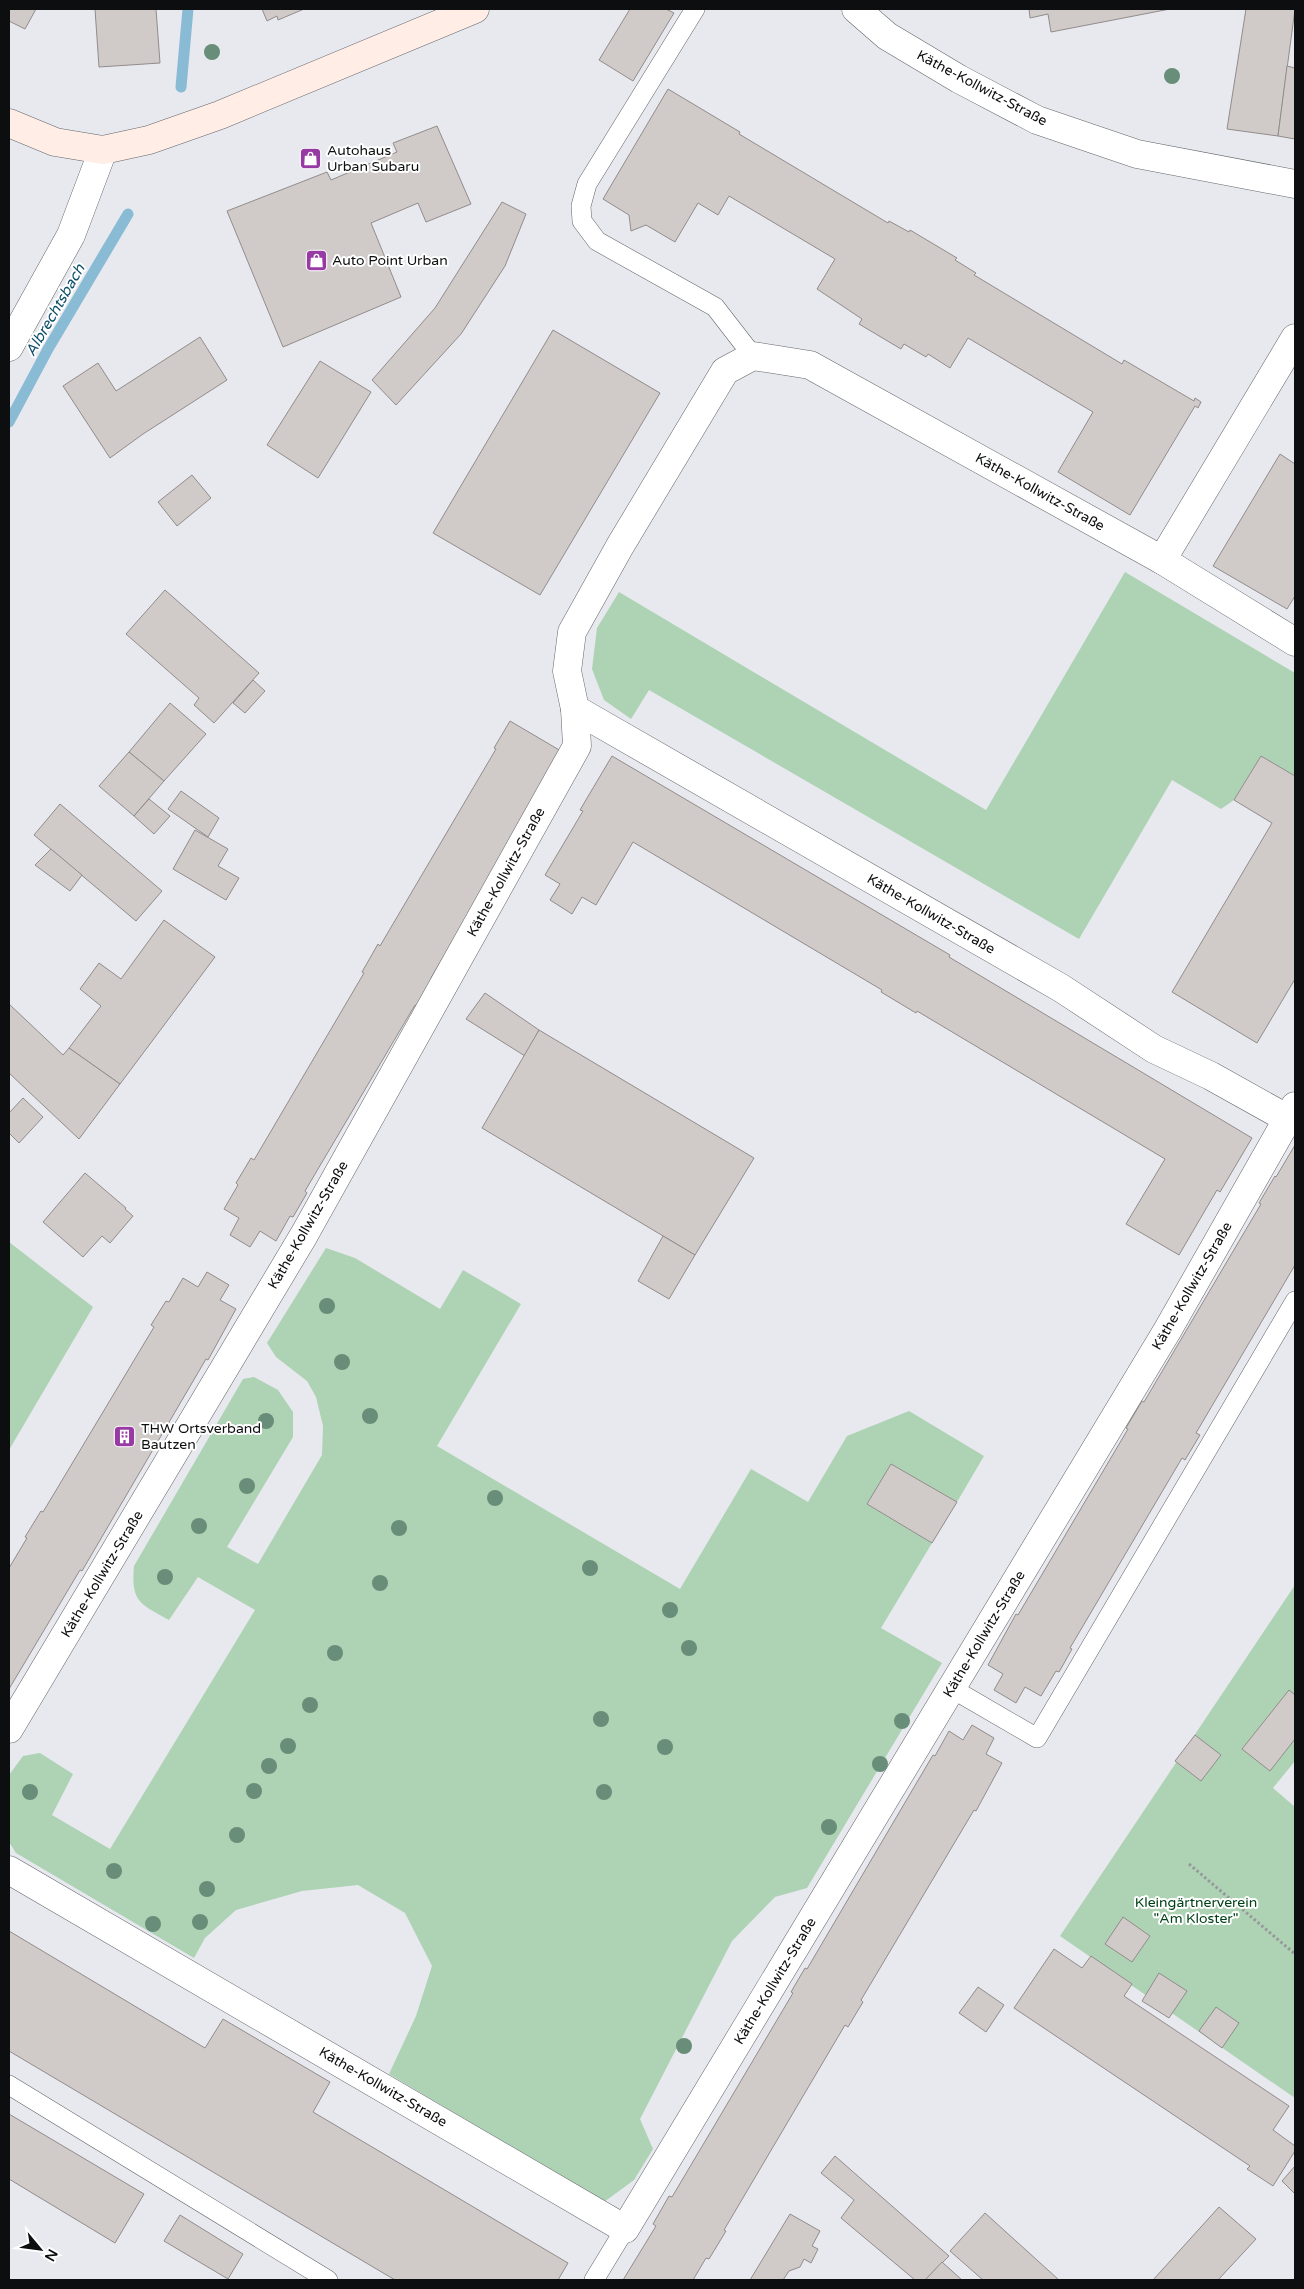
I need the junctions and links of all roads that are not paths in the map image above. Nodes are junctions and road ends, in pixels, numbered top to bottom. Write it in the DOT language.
graph roads {
  1 [pos="475,9"];
  2 [pos="695,9"];
  3 [pos="856,9"];
  4 [pos="9,123"];
  5 [pos="103,150"];
  6 [pos="1295,184"];
  7 [pos="1295,338"];
  8 [pos="9,348"];
  9 [pos="753,356"];
  10 [pos="1162,560"];
  11 [pos="1295,642"];
  12 [pos="575,709"];
  13 [pos="1292,1112"];
  14 [pos="1295,1302"];
  15 [pos="951,1688"];
  16 [pos="9,1729"];
  17 [pos="9,1870"];
  18 [pos="9,2085"];
  19 [pos="625,2229"];
  20 [pos="328,2280"];
  21 [pos="594,2280"];
  1 -- 5 [label="street"];
  2 -- 9 [label="lane"];
  3 -- 6 [label="street, Käthe-Kollwitz-Straße"];
  4 -- 5 [label="street"];
  5 -- 8 [label="street"];
  7 -- 10 [label="street"];
  9 -- 10 [label="street, Käthe-Kollwitz-Straße"];
  9 -- 12 [label="street, Käthe-Kollwitz-Straße"];
  10 -- 11 [label="street, Käthe-Kollwitz-Straße"];
  12 -- 13 [label="street, Käthe-Kollwitz-Straße"];
  12 -- 16 [label="street, Käthe-Kollwitz-Straße"];
  13 -- 15 [label="street, Käthe-Kollwitz-Straße"];
  14 -- 15 [label="lane"];
  15 -- 19 [label="street, Käthe-Kollwitz-Straße"];
  17 -- 19 [label="street, Käthe-Kollwitz-Straße"];
  18 -- 20 [label="lane"];
  19 -- 21 [label="lane"];
}
